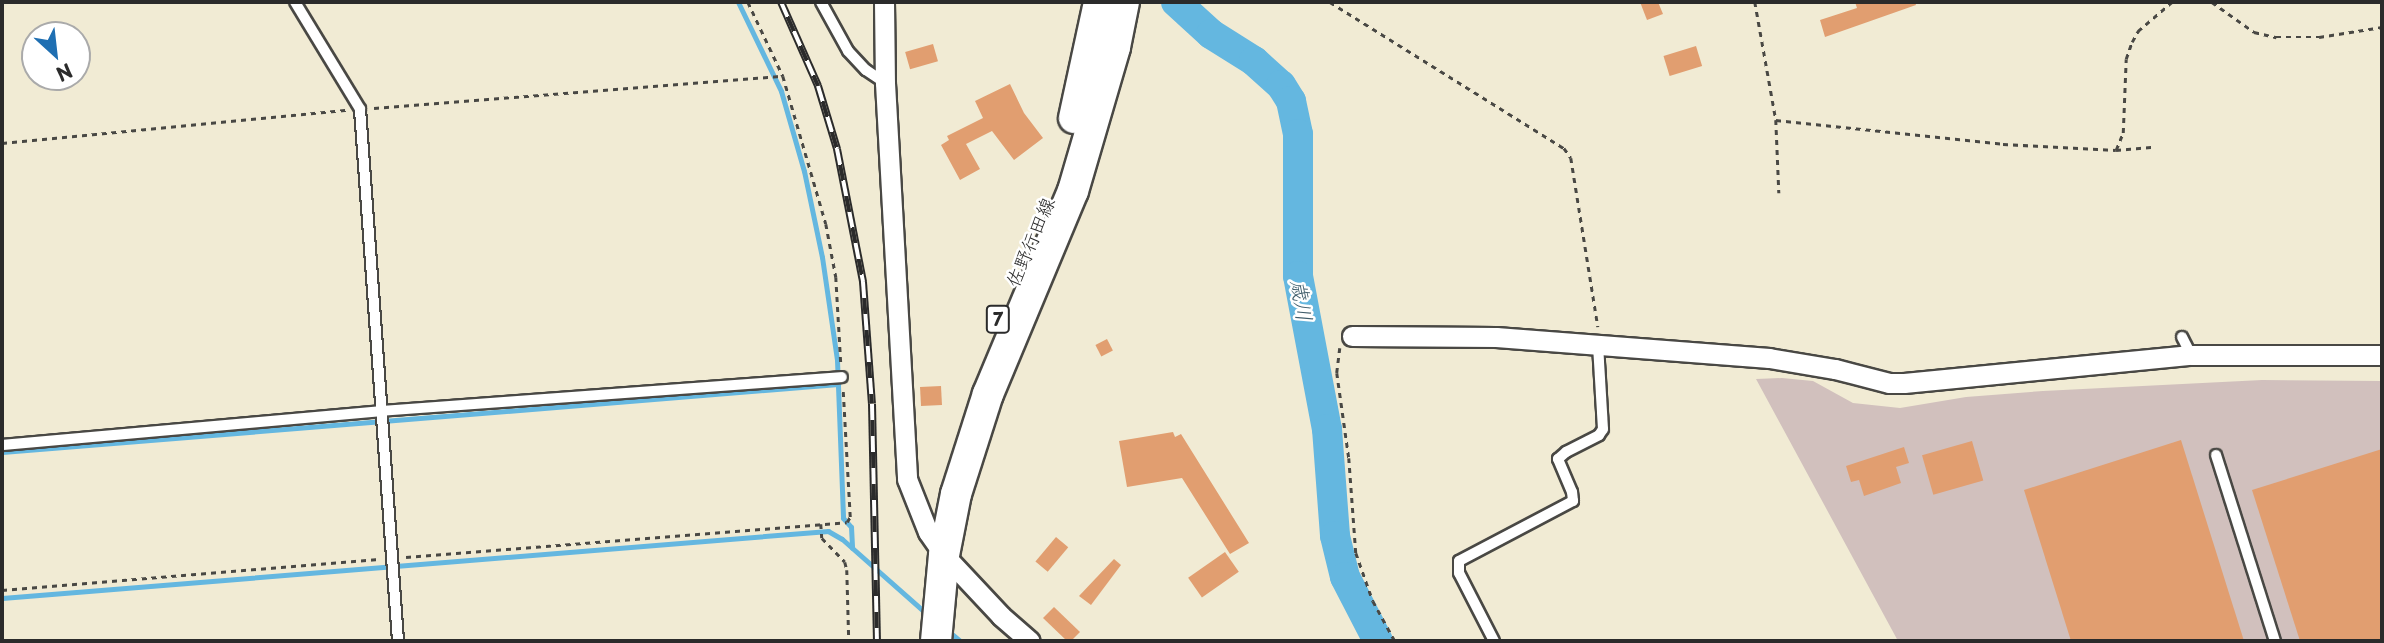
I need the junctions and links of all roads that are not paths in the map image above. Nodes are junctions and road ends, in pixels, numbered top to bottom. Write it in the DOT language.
graph roads {
  1 [pos="295,2"];
  2 [pos="821,2"];
  3 [pos="884,2"];
  4 [pos="1115,4"];
  5 [pos="885,83"];
  6 [pos="1352,336"];
  7 [pos="1598,344"];
  8 [pos="2382,355"];
  9 [pos="842,377"];
  10 [pos="380,411"];
  11 [pos="2,445"];
  12 [pos="2216,455"];
  13 [pos="936,543"];
  14 [pos="398,641"];
  15 [pos="917,641"];
  16 [pos="936,641"];
  17 [pos="1030,641"];
  18 [pos="1494,641"];
  19 [pos="2275,641"];
  1 -- 10 [label="lane"];
  2 -- 5 [label="lane"];
  3 -- 5 [label="street"];
  4 -- 13 [label="main road, 佐野行田線 / 7"];
  5 -- 13 [label="street"];
  6 -- 7 [label="street"];
  7 -- 8 [label="street"];
  7 -- 18 [label="lane"];
  9 -- 10 [label="lane"];
  10 -- 11 [label="lane"];
  10 -- 14 [label="lane"];
  12 -- 19 [label="lane"];
  13 -- 15 [label="main road, 佐野行田線 / 7"];
  13 -- 16 [label="main road, 佐野行田線 / 7"];
  13 -- 17 [label="street"];
}
